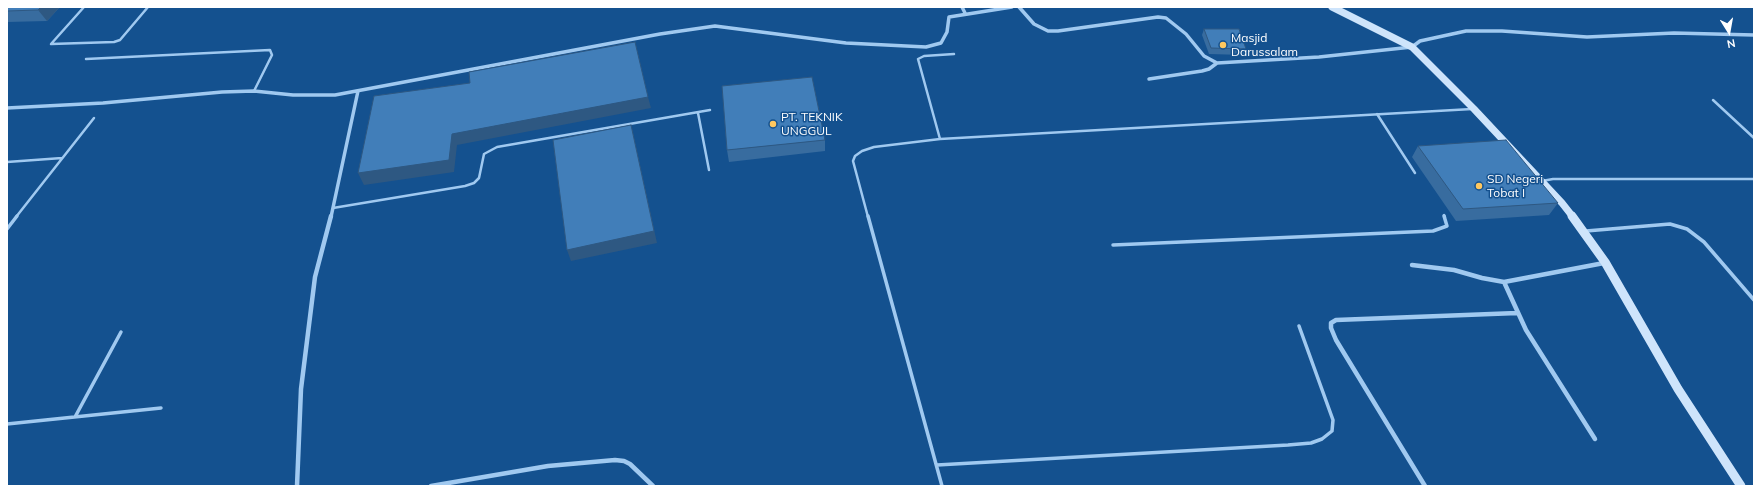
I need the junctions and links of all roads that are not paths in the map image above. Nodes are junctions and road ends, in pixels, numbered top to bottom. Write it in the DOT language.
graph roads {
  1 [pos="84,7"];
  2 [pos="148,7"];
  3 [pos="962,7"];
  4 [pos="1012,7"];
  5 [pos="1019,7"];
  6 [pos="1332,7"];
  7 [pos="965,13"];
  8 [pos="1754,35"];
  9 [pos="1412,47"];
  10 [pos="954,54"];
  11 [pos="86,59"];
  12 [pos="1217,63"];
  13 [pos="1149,79"];
  14 [pos="254,91"];
  15 [pos="358,91"];
  16 [pos="1713,100"];
  17 [pos="7,108"];
  18 [pos="1474,109"];
  19 [pos="710,110"];
  20 [pos="698,113"];
  21 [pos="1377,114"];
  22 [pos="94,118"];
  23 [pos="940,138"];
  24 [pos="1754,138"];
  25 [pos="62,158"];
  26 [pos="7,162"];
  27 [pos="708,170"];
  28 [pos="1415,173"];
  29 [pos="1754,179"];
  30 [pos="1542,181"];
  31 [pos="333,208"];
  32 [pos="1444,215"];
  33 [pos="7,229"];
  34 [pos="1584,231"];
  35 [pos="1113,245"];
  36 [pos="1605,262"];
  37 [pos="1412,265"];
  38 [pos="1504,282"];
  39 [pos="1754,300"];
  40 [pos="1517,313"];
  41 [pos="1299,326"];
  42 [pos="121,332"];
  43 [pos="161,408"];
  44 [pos="75,417"];
  45 [pos="7,424"];
  46 [pos="1595,439"];
  47 [pos="937,466"];
  48 [pos="297,486"];
  49 [pos="431,486"];
  50 [pos="653,486"];
  51 [pos="942,486"];
  52 [pos="1425,486"];
  53 [pos="1741,486"];
  1 -- 2 [label="lane"];
  3 -- 7 [label="street"];
  4 -- 7 [label="street"];
  5 -- 12 [label="street"];
  6 -- 9 [label="main road"];
  7 -- 15 [label="street"];
  8 -- 9 [label="street"];
  9 -- 12 [label="street"];
  9 -- 18 [label="main road"];
  10 -- 23 [label="lane"];
  11 -- 14 [label="lane"];
  12 -- 13 [label="street"];
  14 -- 15 [label="street"];
  14 -- 17 [label="street"];
  15 -- 31 [label="street"];
  16 -- 24 [label="lane"];
  18 -- 21 [label="lane"];
  18 -- 30 [label="main road"];
  19 -- 20 [label="lane"];
  20 -- 27 [label="lane"];
  20 -- 31 [label="lane"];
  21 -- 23 [label="lane"];
  21 -- 28 [label="lane"];
  22 -- 25 [label="lane"];
  23 -- 47 [label="lane"];
  25 -- 26 [label="lane"];
  25 -- 33 [label="lane"];
  29 -- 30 [label="lane"];
  30 -- 34 [label="main road"];
  31 -- 48 [label="street"];
  32 -- 35 [label="lane"];
  34 -- 36 [label="main road"];
  34 -- 39 [label="lane"];
  36 -- 38 [label="street"];
  36 -- 53 [label="main road"];
  37 -- 38 [label="street"];
  38 -- 40 [label="street"];
  40 -- 46 [label="street"];
  40 -- 52 [label="street"];
  41 -- 47 [label="lane"];
  42 -- 44 [label="lane"];
  43 -- 44 [label="lane"];
  44 -- 45 [label="lane"];
  47 -- 51 [label="lane"];
  49 -- 50 [label="street"];
}
